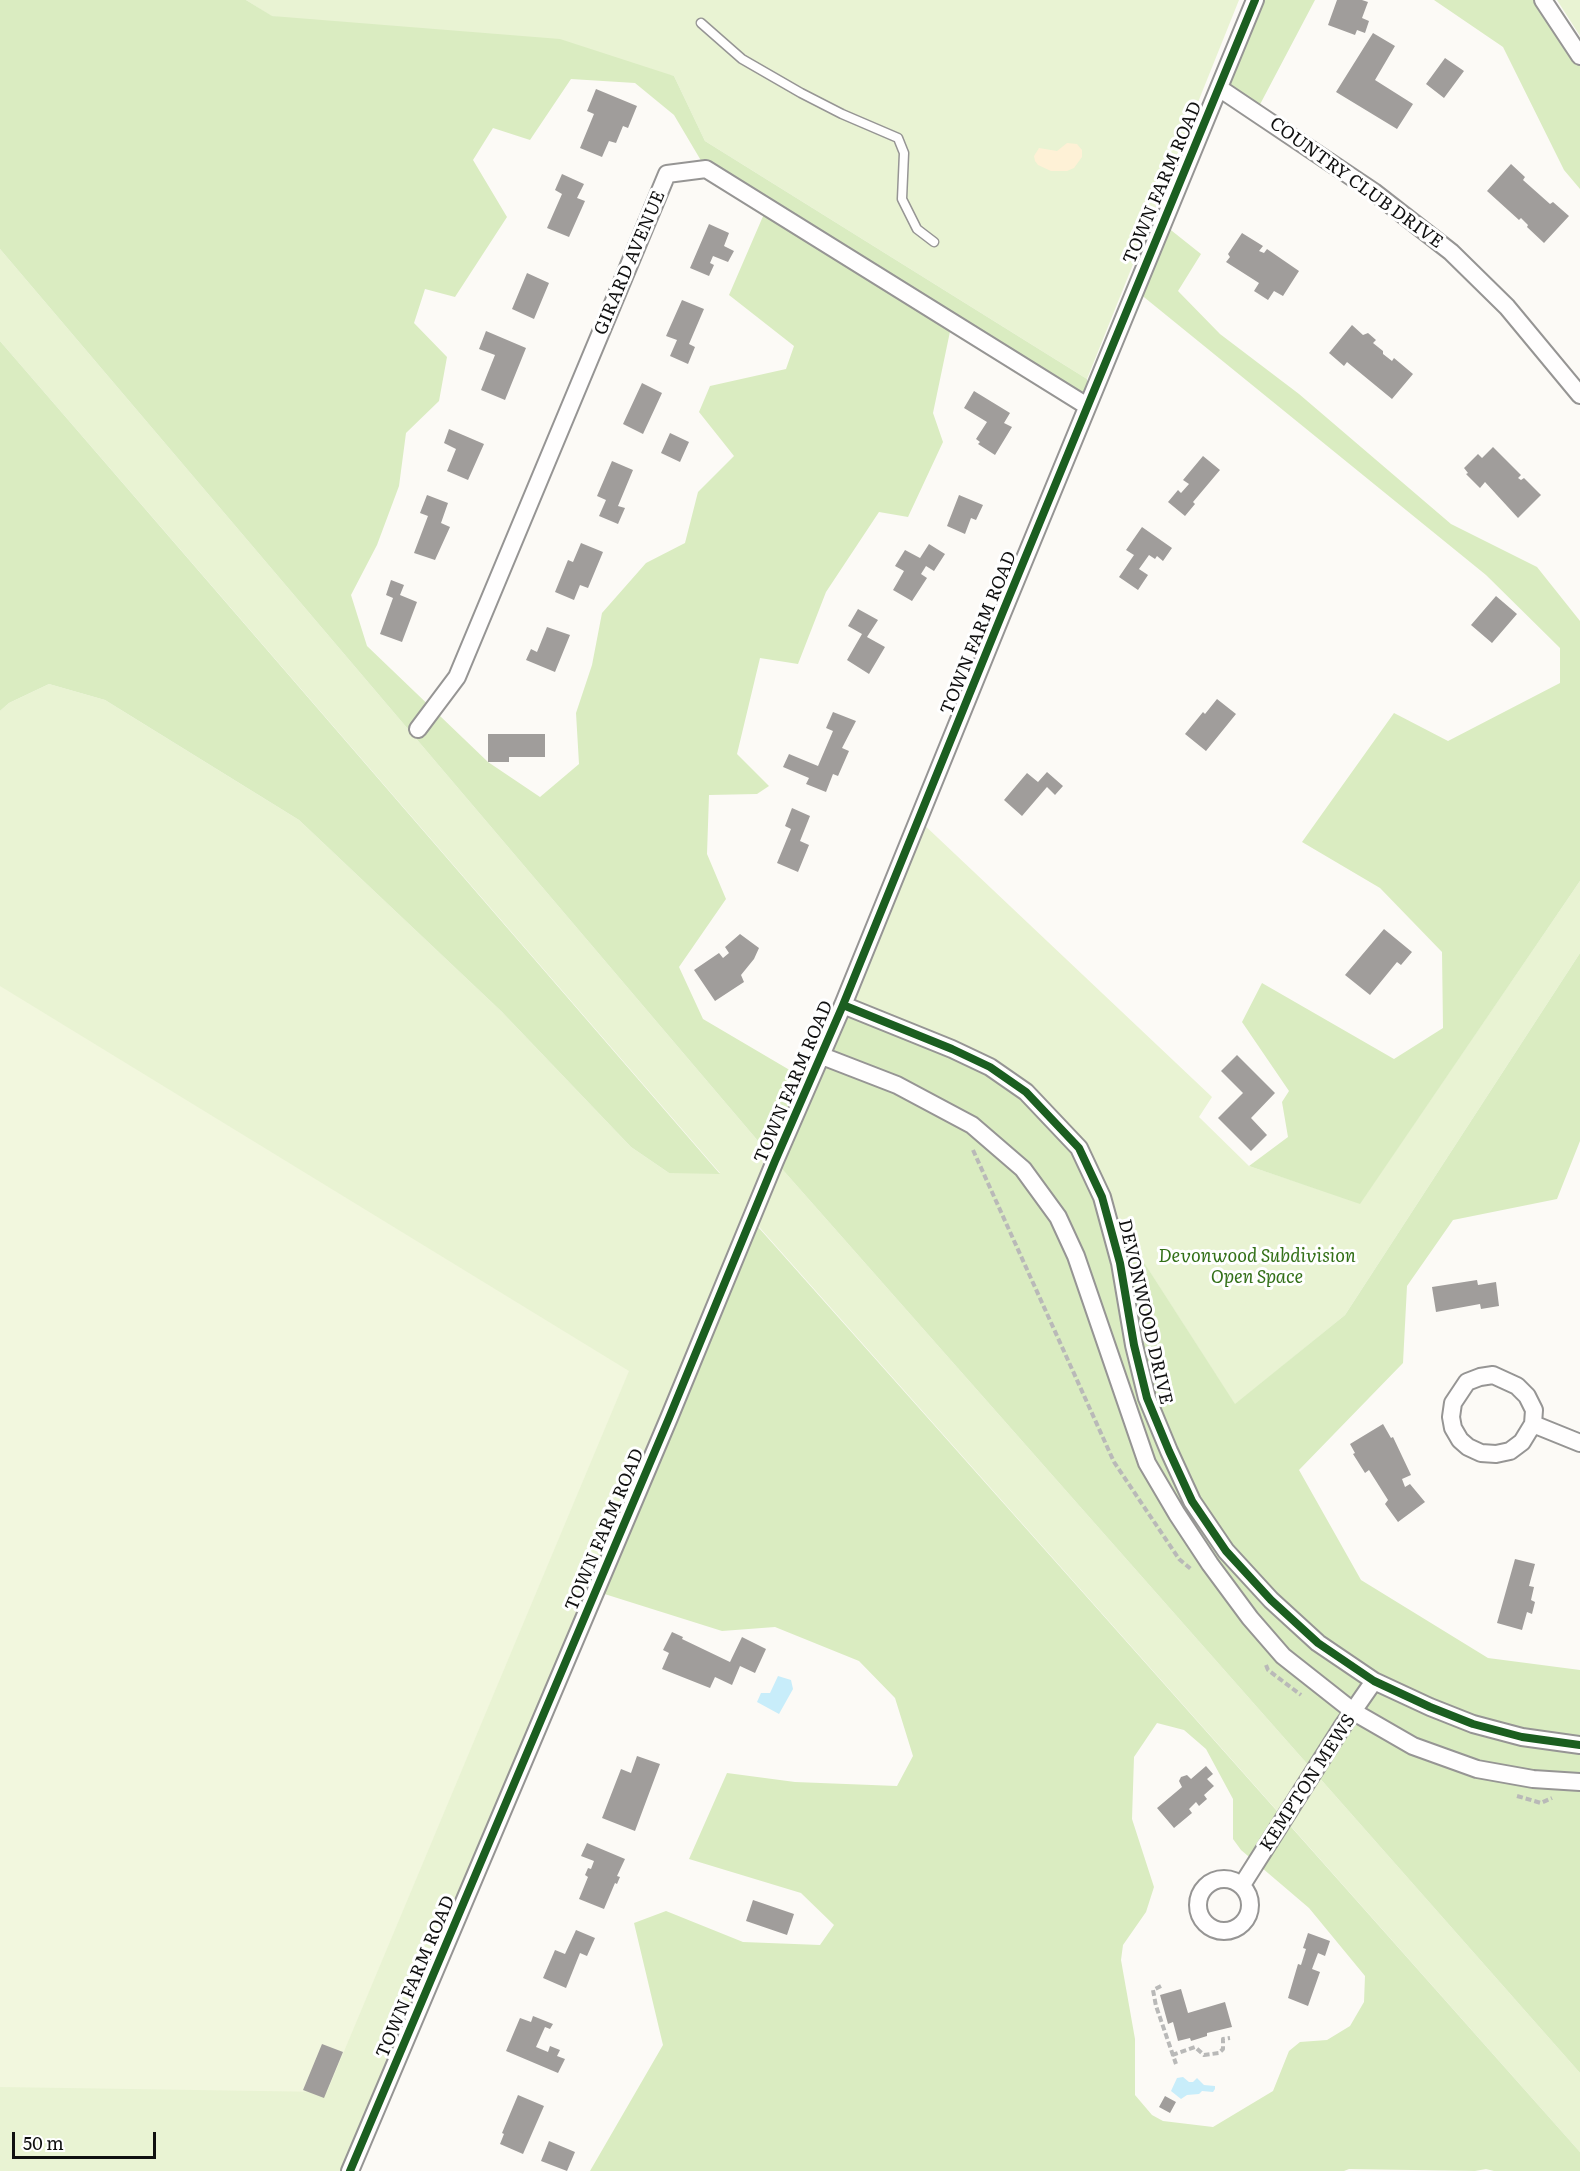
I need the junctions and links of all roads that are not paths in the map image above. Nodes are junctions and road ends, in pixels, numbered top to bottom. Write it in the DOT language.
graph roads {
  1 [pos="1255,0"];
  2 [pos="1543,0"];
  3 [pos="701,23"];
  4 [pos="1580,56"];
  5 [pos="1219,88"];
  6 [pos="934,242"];
  7 [pos="1580,395"];
  8 [pos="1088,406"];
  9 [pos="418,729"];
  10 [pos="843,1005"];
  11 [pos="822,1056"];
  12 [pos="1533,1424"];
  13 [pos="1580,1443"];
  14 [pos="1374,1681"];
  15 [pos="1354,1712"];
  16 [pos="1580,1745"];
  17 [pos="1580,1782"];
  18 [pos="1242,1885"];
  19 [pos="350,2171"];
  1 -- 5 [label="street, TOWN FARM ROAD"];
  2 -- 4 [label="street"];
  3 -- 6 [label="lane"];
  5 -- 7 [label="street, COUNTRY CLUB DRIVE"];
  5 -- 8 [label="street, TOWN FARM ROAD"];
  8 -- 9 [label="street, GIRARD AVENUE"];
  8 -- 10 [label="street, TOWN FARM ROAD"];
  10 -- 11 [label="street, TOWN FARM ROAD"];
  10 -- 14 [label="street, DEVONWOOD DRIVE"];
  11 -- 15 [label="street, DEVONWOOD DRIVE"];
  11 -- 19 [label="street, TOWN FARM ROAD"];
  12 -- 12 [label="street"];
  12 -- 13 [label="street"];
  14 -- 15 [label="street, KEMPTON MEWS"];
  14 -- 16 [label="street, DEVONWOOD DRIVE"];
  15 -- 17 [label="street, DEVONWOOD DRIVE"];
  15 -- 18 [label="street, KEMPTON MEWS"];
}
